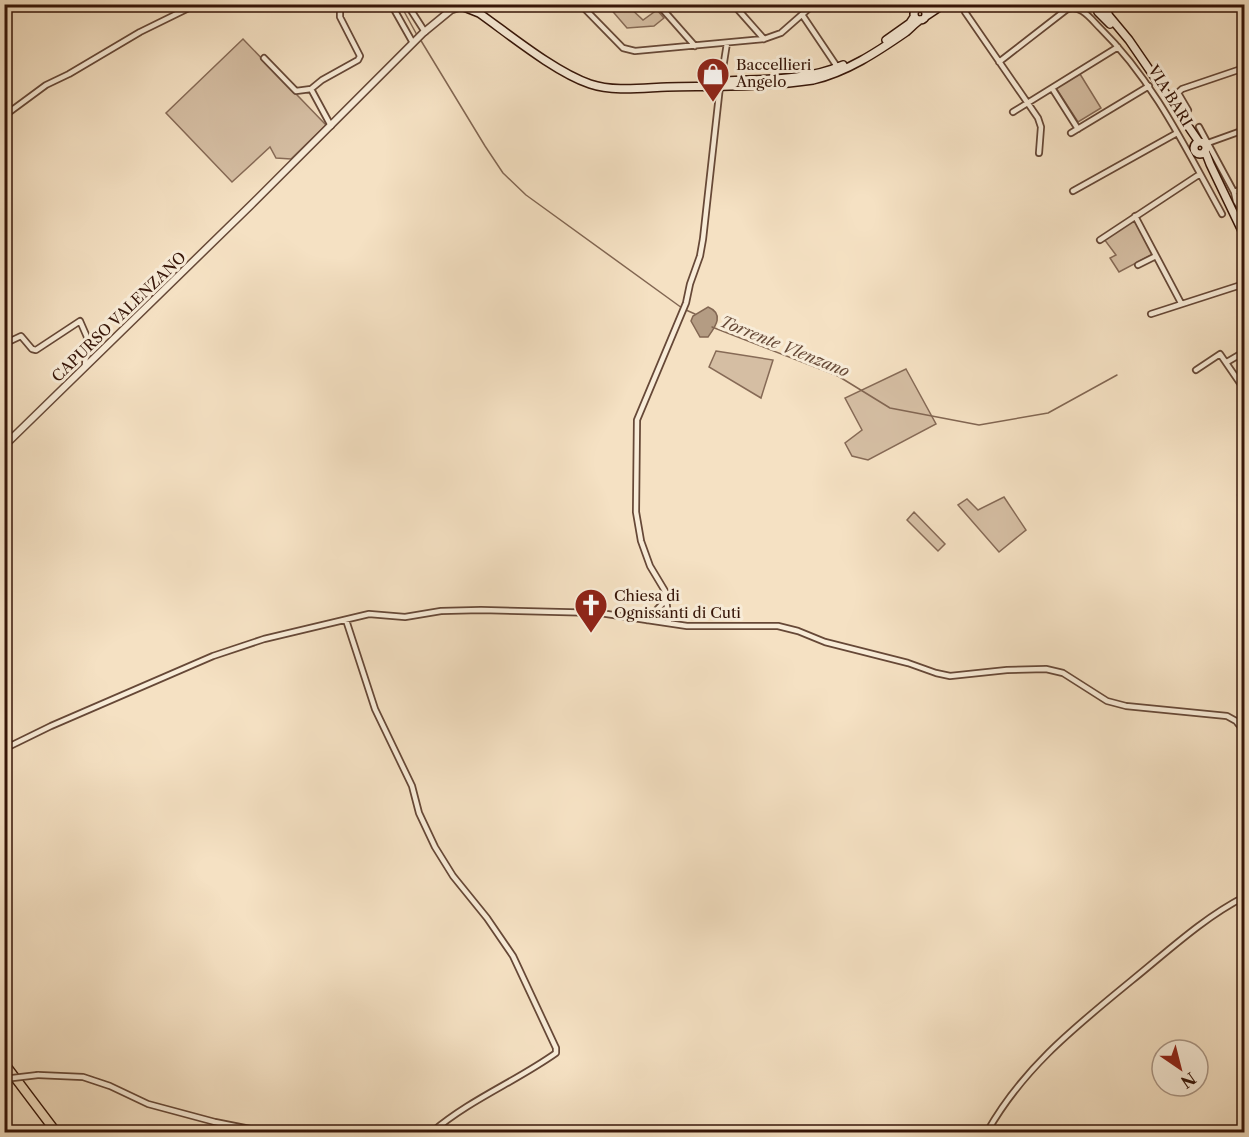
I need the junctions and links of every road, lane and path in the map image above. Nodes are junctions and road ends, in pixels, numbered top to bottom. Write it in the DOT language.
graph roads {
  1 [pos="197,4"];
  2 [pos="340,4"];
  3 [pos="392,4"];
  4 [pos="407,4"];
  5 [pos="452,4"];
  6 [pos="658,4"];
  7 [pos="668,4"];
  8 [pos="733,4"];
  9 [pos="814,4"];
  10 [pos="894,4"];
  11 [pos="938,4"];
  12 [pos="944,4"];
  13 [pos="966,4"];
  14 [pos="464,5"];
  15 [pos="580,5"];
  16 [pos="1092,5"];
  17 [pos="1104,7"];
  18 [pos="662,9"];
  19 [pos="919,14"];
  20 [pos="802,16"];
  21 [pos="440,19"];
  22 [pos="424,32"];
  23 [pos="764,39"];
  24 [pos="414,42"];
  25 [pos="727,43"];
  26 [pos="695,46"];
  27 [pos="1118,47"];
  28 [pos="1140,56"];
  29 [pos="264,58"];
  30 [pos="1129,60"];
  31 [pos="999,62"];
  32 [pos="1134,66"];
  33 [pos="838,68"];
  34 [pos="1245,68"];
  35 [pos="721,84"];
  36 [pos="1149,86"];
  37 [pos="1052,88"];
  38 [pos="311,89"];
  39 [pos="1178,93"];
  40 [pos="1171,99"];
  41 [pos="1028,103"];
  42 [pos="1188,110"];
  43 [pos="1013,112"];
  44 [pos="4,116"];
  45 [pos="331,126"];
  46 [pos="1199,127"];
  47 [pos="1078,129"];
  48 [pos="1245,130"];
  49 [pos="1071,133"];
  50 [pos="1177,133"];
  51 [pos="1200,148"];
  52 [pos="1039,153"];
  53 [pos="1200,174"];
  54 [pos="1245,188"];
  55 [pos="1073,191"];
  56 [pos="1234,192"];
  57 [pos="1222,214"];
  58 [pos="1245,214"];
  59 [pos="1135,216"];
  60 [pos="1245,235"];
  61 [pos="1100,240"];
  62 [pos="1245,254"];
  63 [pos="1156,256"];
  64 [pos="1245,260"];
  65 [pos="1138,265"];
  66 [pos="1245,284"];
  67 [pos="1181,303"];
  68 [pos="1151,314"];
  69 [pos="4,344"];
  70 [pos="1245,352"];
  71 [pos="1227,362"];
  72 [pos="85,366"];
  73 [pos="1196,370"];
  74 [pos="1244,385"];
  75 [pos="4,446"];
  76 [pos="666,600"];
  77 [pos="346,620"];
  78 [pos="646,621"];
  79 [pos="669,623"];
  80 [pos="1245,731"];
  81 [pos="4,749"];
  82 [pos="1245,897"];
  83 [pos="4,1063"];
  84 [pos="4,1072"];
  85 [pos="4,1079"];
  86 [pos="50,1132"];
  87 [pos="56,1132"];
  88 [pos="265,1132"];
  89 [pos="432,1132"];
  90 [pos="987,1132"];
  1 -- 44 [label="street"];
  2 -- 38 [label="street"];
  3 -- 24 [label="street"];
  4 -- 22 [label="street"];
  5 -- 21 [label="street"];
  6 -- 18 [label="street"];
  7 -- 18 [label="street"];
  8 -- 23 [label="street"];
  9 -- 20 [label="street"];
  10 -- 19 [label="street"];
  11 -- 19 [label="main road"];
  12 -- 19 [label="main road"];
  13 -- 31 [label="street"];
  14 -- 21 [label="street"];
  14 -- 35 [label="main road"];
  15 -- 26 [label="street"];
  16 -- 17 [label="main road, VIA BARI"];
  17 -- 28 [label="main road, VIA BARI"];
  18 -- 26 [label="street"];
  19 -- 33 [label="main road"];
  19 -- 35 [label="main road"];
  20 -- 23 [label="street"];
  20 -- 33 [label="street"];
  21 -- 22 [label="street, CAPURSO VALENZANO"];
  22 -- 24 [label="street, CAPURSO VALENZANO"];
  23 -- 25 [label="street"];
  24 -- 45 [label="street, CAPURSO VALENZANO"];
  25 -- 26 [label="street"];
  25 -- 35 [label="street"];
  27 -- 30 [label="street, VIA BARI"];
  27 -- 31 [label="street, VIA BARI"];
  27 -- 37 [label="street"];
  28 -- 30 [label="street"];
  28 -- 32 [label="street"];
  28 -- 40 [label="main road, VIA BARI"];
  29 -- 38 [label="street"];
  30 -- 32 [label="street, VIA BARI"];
  31 -- 41 [label="street"];
  32 -- 36 [label="street, VIA BARI"];
  33 -- 35 [label="main road"];
  34 -- 39 [label="street"];
  35 -- 76 [label="street"];
  36 -- 47 [label="street"];
  36 -- 50 [label="street, VIA BARI"];
  37 -- 41 [label="street"];
  37 -- 47 [label="street"];
  38 -- 45 [label="street"];
  39 -- 40 [label="street"];
  39 -- 42 [label="street, VIA BARI"];
  40 -- 51 [label="main road, VIA BARI"];
  41 -- 43 [label="street"];
  41 -- 52 [label="street"];
  45 -- 72 [label="street, CAPURSO VALENZANO"];
  46 -- 51 [label="street, VIA BARI"];
  47 -- 49 [label="street"];
  48 -- 51 [label="street"];
  50 -- 51 [label="street, VIA BARI"];
  50 -- 55 [label="street"];
  51 -- 53 [label="street, VIA BARI"];
  51 -- 56 [label="street, VIA BARI"];
  51 -- 60 [label="main road, VIA BARI"];
  53 -- 57 [label="street, VIA BARI"];
  53 -- 59 [label="street"];
  54 -- 56 [label="street"];
  56 -- 58 [label="street, VIA BARI"];
  59 -- 61 [label="street"];
  59 -- 63 [label="street"];
  62 -- 64 [label="street"];
  63 -- 65 [label="street"];
  63 -- 67 [label="street"];
  66 -- 67 [label="street"];
  67 -- 68 [label="street"];
  69 -- 72 [label="street"];
  70 -- 71 [label="street"];
  71 -- 73 [label="street"];
  71 -- 74 [label="street"];
  72 -- 75 [label="street, CAPURSO VALENZANO"];
  76 -- 78 [label="street"];
  76 -- 79 [label="street"];
  77 -- 78 [label="street"];
  77 -- 81 [label="street"];
  77 -- 89 [label="street"];
  78 -- 79 [label="street"];
  79 -- 80 [label="street"];
  82 -- 90 [label="street"];
  83 -- 87 [label="highway"];
  84 -- 86 [label="highway"];
  85 -- 88 [label="street, bridge"];
}
